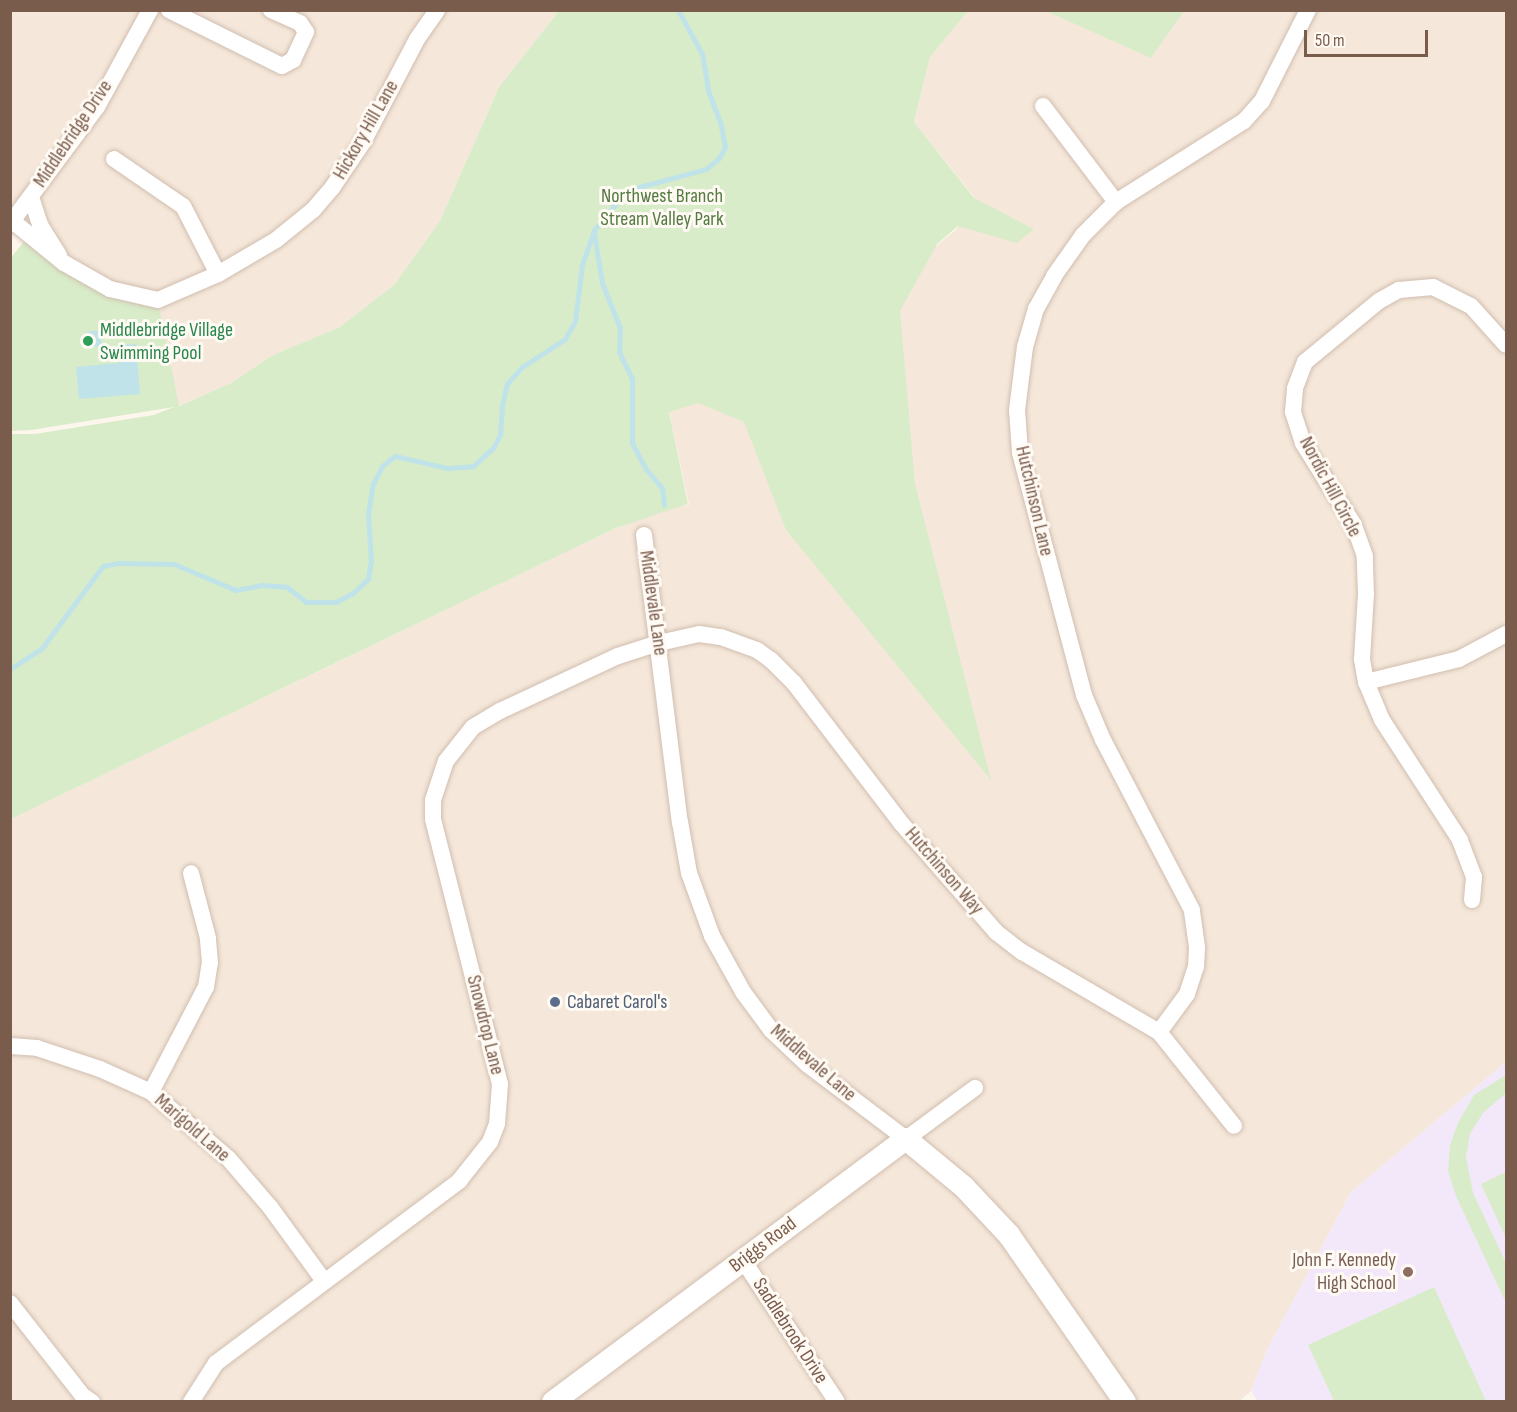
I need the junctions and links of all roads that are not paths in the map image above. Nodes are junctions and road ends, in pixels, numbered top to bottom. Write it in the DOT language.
graph roads {
  1 [pos="150,10"];
  2 [pos="169,10"];
  3 [pos="271,10"];
  4 [pos="437,10"];
  5 [pos="1308,10"];
  6 [pos="1043,106"];
  7 [pos="114,159"];
  8 [pos="31,196"];
  9 [pos="1116,202"];
  10 [pos="11,222"];
  11 [pos="64,263"];
  12 [pos="218,274"];
  13 [pos="1506,345"];
  14 [pos="644,535"];
  15 [pos="1506,634"];
  16 [pos="659,643"];
  17 [pos="1366,682"];
  18 [pos="191,873"];
  19 [pos="1472,900"];
  20 [pos="1159,1032"];
  21 [pos="10,1046"];
  22 [pos="975,1088"];
  23 [pos="150,1092"];
  24 [pos="1234,1126"];
  25 [pos="906,1139"];
  26 [pos="743,1260"];
  27 [pos="324,1281"];
  28 [pos="10,1302"];
  29 [pos="92,1401"];
  30 [pos="191,1401"];
  31 [pos="553,1401"];
  32 [pos="837,1401"];
  33 [pos="1125,1401"];
  1 -- 8 [label="street, Middlebridge Drive"];
  2 -- 3 [label="street"];
  4 -- 12 [label="street, Hickory Hill Lane"];
  5 -- 9 [label="street, Hutchinson Lane"];
  6 -- 9 [label="street"];
  7 -- 12 [label="street"];
  8 -- 10 [label="street, Middlebridge Drive"];
  8 -- 11 [label="street"];
  9 -- 20 [label="street, Hutchinson Lane"];
  10 -- 11 [label="street, Hickory Hill Lane"];
  11 -- 12 [label="street, Hickory Hill Lane"];
  13 -- 17 [label="street, Nordic Hill Circle"];
  14 -- 16 [label="street, Middlevale Lane"];
  15 -- 17 [label="street"];
  16 -- 20 [label="street, Hutchinson Way"];
  16 -- 25 [label="street, Middlevale Lane"];
  16 -- 27 [label="street, Snowdrop Lane"];
  17 -- 19 [label="street, Nordic Hill Circle"];
  18 -- 23 [label="street"];
  20 -- 24 [label="street, Hutchinson Way"];
  21 -- 23 [label="street, Marigold Lane"];
  22 -- 25 [label="street, Briggs Road"];
  23 -- 27 [label="street, Marigold Lane"];
  25 -- 26 [label="street, Briggs Road"];
  25 -- 33 [label="street, Middlevale Lane"];
  26 -- 31 [label="street, Briggs Road"];
  26 -- 32 [label="street, Saddlebrook Drive"];
  27 -- 30 [label="street, Snowdrop Lane"];
  28 -- 29 [label="street"];
}
